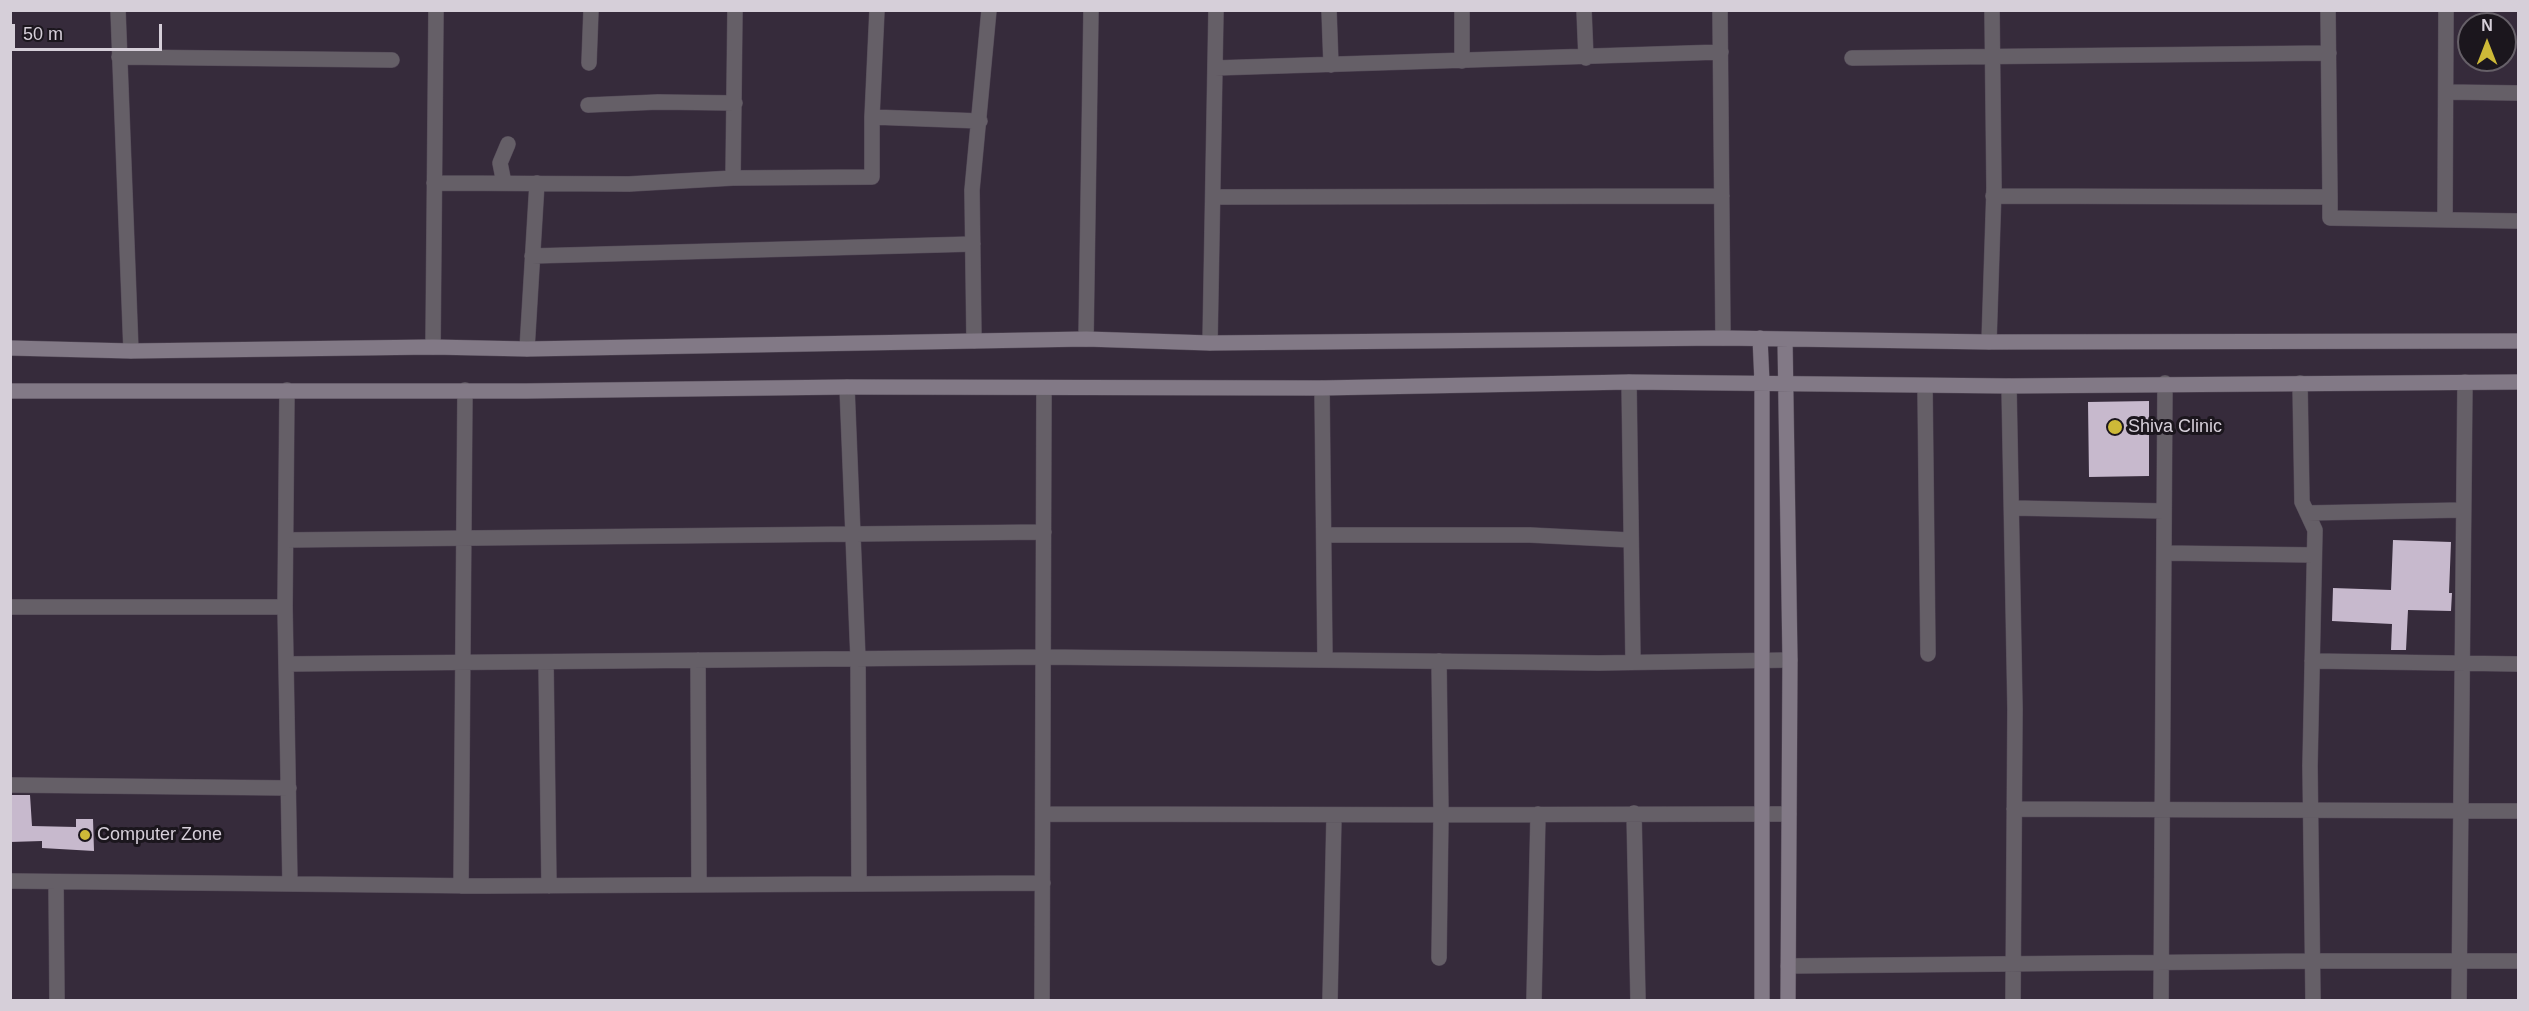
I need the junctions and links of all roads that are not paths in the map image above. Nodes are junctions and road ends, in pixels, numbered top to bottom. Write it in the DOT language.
graph roads {
  1 [pos="118,10"];
  2 [pos="436,10"];
  3 [pos="591,10"];
  4 [pos="735,10"];
  5 [pos="877,10"];
  6 [pos="989,10"];
  7 [pos="1091,10"];
  8 [pos="1216,10"];
  9 [pos="1329,10"];
  10 [pos="1462,10"];
  11 [pos="1584,10"];
  12 [pos="1720,10"];
  13 [pos="1992,10"];
  14 [pos="2328,10"];
  15 [pos="2446,10"];
  16 [pos="1721,52"];
  17 [pos="2329,53"];
  18 [pos="119,57"];
  19 [pos="1993,57"];
  20 [pos="1586,58"];
  21 [pos="1852,58"];
  22 [pos="392,60"];
  23 [pos="1462,61"];
  24 [pos="589,63"];
  25 [pos="1331,65"];
  26 [pos="1215,68"];
  27 [pos="2446,92"];
  28 [pos="2518,93"];
  29 [pos="735,103"];
  30 [pos="588,105"];
  31 [pos="872,117"];
  32 [pos="980,121"];
  33 [pos="508,144"];
  34 [pos="733,178"];
  35 [pos="434,183"];
  36 [pos="504,183"];
  37 [pos="537,183"];
  38 [pos="1722,196"];
  39 [pos="1993,196"];
  40 [pos="1213,197"];
  41 [pos="2330,197"];
  42 [pos="2445,219"];
  43 [pos="2518,221"];
  44 [pos="973,244"];
  45 [pos="531,256"];
  46 [pos="1723,338"];
  47 [pos="1086,339"];
  48 [pos="1760,339"];
  49 [pos="1785,339"];
  50 [pos="2518,340"];
  51 [pos="974,341"];
  52 [pos="1989,342"];
  53 [pos="1210,343"];
  54 [pos="433,347"];
  55 [pos="10,348"];
  56 [pos="527,349"];
  57 [pos="131,351"];
  58 [pos="1629,382"];
  59 [pos="1762,382"];
  60 [pos="2465,382"];
  61 [pos="2518,382"];
  62 [pos="1786,383"];
  63 [pos="2165,383"];
  64 [pos="2300,383"];
  65 [pos="1926,386"];
  66 [pos="2009,386"];
  67 [pos="847,387"];
  68 [pos="1044,387"];
  69 [pos="1322,388"];
  70 [pos="286,390"];
  71 [pos="465,390"];
  72 [pos="10,391"];
  73 [pos="2013,508"];
  74 [pos="2462,510"];
  75 [pos="2164,511"];
  76 [pos="2307,513"];
  77 [pos="1044,532"];
  78 [pos="852,533"];
  79 [pos="1325,535"];
  80 [pos="463,537"];
  81 [pos="286,540"];
  82 [pos="1630,540"];
  83 [pos="2164,554"];
  84 [pos="2314,555"];
  85 [pos="10,607"];
  86 [pos="285,607"];
  87 [pos="1928,654"];
  88 [pos="1043,657"];
  89 [pos="858,659"];
  90 [pos="698,660"];
  91 [pos="1325,660"];
  92 [pos="1790,660"];
  93 [pos="1762,661"];
  94 [pos="2312,661"];
  95 [pos="462,662"];
  96 [pos="546,662"];
  97 [pos="1439,662"];
  98 [pos="1633,662"];
  99 [pos="2460,663"];
  100 [pos="286,664"];
  101 [pos="2518,664"];
  102 [pos="10,785"];
  103 [pos="289,788"];
  104 [pos="2014,809"];
  105 [pos="2162,810"];
  106 [pos="2459,810"];
  107 [pos="2310,811"];
  108 [pos="2518,811"];
  109 [pos="1634,813"];
  110 [pos="1043,814"];
  111 [pos="1538,814"];
  112 [pos="1762,814"];
  113 [pos="1789,814"];
  114 [pos="1441,815"];
  115 [pos="1334,816"];
  116 [pos="10,881"];
  117 [pos="56,882"];
  118 [pos="1042,883"];
  119 [pos="290,884"];
  120 [pos="859,884"];
  121 [pos="699,885"];
  122 [pos="461,886"];
  123 [pos="549,886"];
  124 [pos="1439,958"];
  125 [pos="2312,961"];
  126 [pos="2459,961"];
  127 [pos="2518,961"];
  128 [pos="2162,964"];
  129 [pos="2013,965"];
  130 [pos="1788,966"];
  131 [pos="57,1000"];
  132 [pos="1042,1000"];
  133 [pos="1330,1000"];
  134 [pos="1534,1000"];
  135 [pos="1638,1000"];
  136 [pos="1762,1000"];
  137 [pos="1788,1000"];
  138 [pos="2013,1000"];
  139 [pos="2162,1000"];
  140 [pos="2313,1000"];
  141 [pos="2459,1000"];
  1 -- 18 [label="street"];
  2 -- 35 [label="street"];
  3 -- 24 [label="street"];
  4 -- 29 [label="street"];
  5 -- 31 [label="street"];
  6 -- 32 [label="street"];
  7 -- 47 [label="street"];
  8 -- 26 [label="street"];
  9 -- 25 [label="street"];
  10 -- 23 [label="street"];
  11 -- 20 [label="street"];
  12 -- 16 [label="street"];
  13 -- 19 [label="street"];
  14 -- 17 [label="street"];
  15 -- 27 [label="street"];
  16 -- 20 [label="street"];
  16 -- 38 [label="street"];
  17 -- 19 [label="street"];
  17 -- 41 [label="street"];
  18 -- 22 [label="street"];
  18 -- 57 [label="street"];
  19 -- 21 [label="street"];
  19 -- 39 [label="street"];
  20 -- 23 [label="street"];
  23 -- 25 [label="street"];
  25 -- 26 [label="street"];
  26 -- 40 [label="street"];
  27 -- 28 [label="street"];
  27 -- 42 [label="street"];
  29 -- 30 [label="street"];
  29 -- 34 [label="street"];
  31 -- 32 [label="street"];
  31 -- 34 [label="street"];
  32 -- 44 [label="street"];
  33 -- 36 [label="street"];
  34 -- 37 [label="street"];
  35 -- 36 [label="street"];
  35 -- 54 [label="street"];
  36 -- 37 [label="street"];
  37 -- 45 [label="street"];
  38 -- 40 [label="street"];
  38 -- 46 [label="street"];
  39 -- 41 [label="street"];
  39 -- 52 [label="street"];
  40 -- 53 [label="street"];
  41 -- 42 [label="street"];
  42 -- 43 [label="street"];
  44 -- 45 [label="street"];
  44 -- 51 [label="street"];
  45 -- 56 [label="street"];
  46 -- 48 [label="street"];
  46 -- 53 [label="street"];
  47 -- 51 [label="street"];
  47 -- 53 [label="street"];
  48 -- 49 [label="street"];
  48 -- 59 [label="street"];
  49 -- 52 [label="street"];
  49 -- 62 [label="street"];
  50 -- 52 [label="street"];
  51 -- 56 [label="street"];
  54 -- 56 [label="street"];
  54 -- 57 [label="street"];
  55 -- 57 [label="street"];
  58 -- 59 [label="street"];
  58 -- 69 [label="street"];
  58 -- 82 [label="street"];
  59 -- 62 [label="street"];
  59 -- 93 [label="street"];
  60 -- 61 [label="street"];
  60 -- 64 [label="street"];
  60 -- 74 [label="street"];
  62 -- 65 [label="street"];
  62 -- 92 [label="street"];
  63 -- 64 [label="street"];
  63 -- 66 [label="street"];
  63 -- 75 [label="street"];
  64 -- 76 [label="street"];
  65 -- 66 [label="street"];
  65 -- 87 [label="street"];
  66 -- 73 [label="street"];
  67 -- 68 [label="street"];
  67 -- 71 [label="street"];
  67 -- 78 [label="street"];
  68 -- 69 [label="street"];
  68 -- 77 [label="street"];
  69 -- 79 [label="street"];
  70 -- 71 [label="street"];
  70 -- 72 [label="street"];
  70 -- 81 [label="street"];
  71 -- 80 [label="street"];
  73 -- 75 [label="street"];
  73 -- 104 [label="street"];
  74 -- 76 [label="street"];
  74 -- 99 [label="street"];
  75 -- 83 [label="street"];
  76 -- 84 [label="street"];
  77 -- 78 [label="street"];
  77 -- 88 [label="street"];
  78 -- 80 [label="street"];
  78 -- 89 [label="street"];
  79 -- 82 [label="street"];
  79 -- 91 [label="street"];
  80 -- 81 [label="street"];
  80 -- 95 [label="street"];
  81 -- 86 [label="street"];
  82 -- 98 [label="street"];
  83 -- 84 [label="street"];
  83 -- 105 [label="street"];
  84 -- 94 [label="street"];
  85 -- 86 [label="street"];
  86 -- 100 [label="street"];
  88 -- 89 [label="street"];
  88 -- 91 [label="street"];
  88 -- 110 [label="street"];
  89 -- 90 [label="street"];
  89 -- 120 [label="street"];
  90 -- 96 [label="street"];
  90 -- 121 [label="street"];
  91 -- 97 [label="street"];
  92 -- 93 [label="street"];
  92 -- 113 [label="street"];
  93 -- 98 [label="street"];
  93 -- 112 [label="street"];
  94 -- 99 [label="street"];
  94 -- 107 [label="street"];
  95 -- 96 [label="street"];
  95 -- 100 [label="street"];
  95 -- 122 [label="street"];
  96 -- 123 [label="street"];
  97 -- 98 [label="street"];
  97 -- 114 [label="street"];
  99 -- 101 [label="street"];
  99 -- 106 [label="street"];
  100 -- 103 [label="street"];
  102 -- 103 [label="street"];
  103 -- 119 [label="street"];
  104 -- 105 [label="street"];
  104 -- 129 [label="street"];
  105 -- 107 [label="street"];
  105 -- 128 [label="street"];
  106 -- 107 [label="street"];
  106 -- 108 [label="street"];
  106 -- 126 [label="street"];
  107 -- 125 [label="street"];
  109 -- 111 [label="street"];
  109 -- 112 [label="street"];
  109 -- 135 [label="street"];
  110 -- 115 [label="street"];
  110 -- 118 [label="street"];
  111 -- 114 [label="street"];
  111 -- 134 [label="street"];
  112 -- 113 [label="street"];
  112 -- 136 [label="street"];
  113 -- 130 [label="street"];
  114 -- 115 [label="street"];
  114 -- 124 [label="street"];
  115 -- 133 [label="street"];
  116 -- 117 [label="street"];
  117 -- 119 [label="street"];
  117 -- 131 [label="street"];
  118 -- 120 [label="street"];
  118 -- 132 [label="street"];
  119 -- 122 [label="street"];
  120 -- 121 [label="street"];
  121 -- 123 [label="street"];
  122 -- 123 [label="street"];
  125 -- 126 [label="street"];
  125 -- 128 [label="street"];
  125 -- 140 [label="street"];
  126 -- 127 [label="street"];
  126 -- 141 [label="street"];
  128 -- 129 [label="street"];
  128 -- 139 [label="street"];
  129 -- 130 [label="street"];
  129 -- 138 [label="street"];
  130 -- 137 [label="street"];
}
